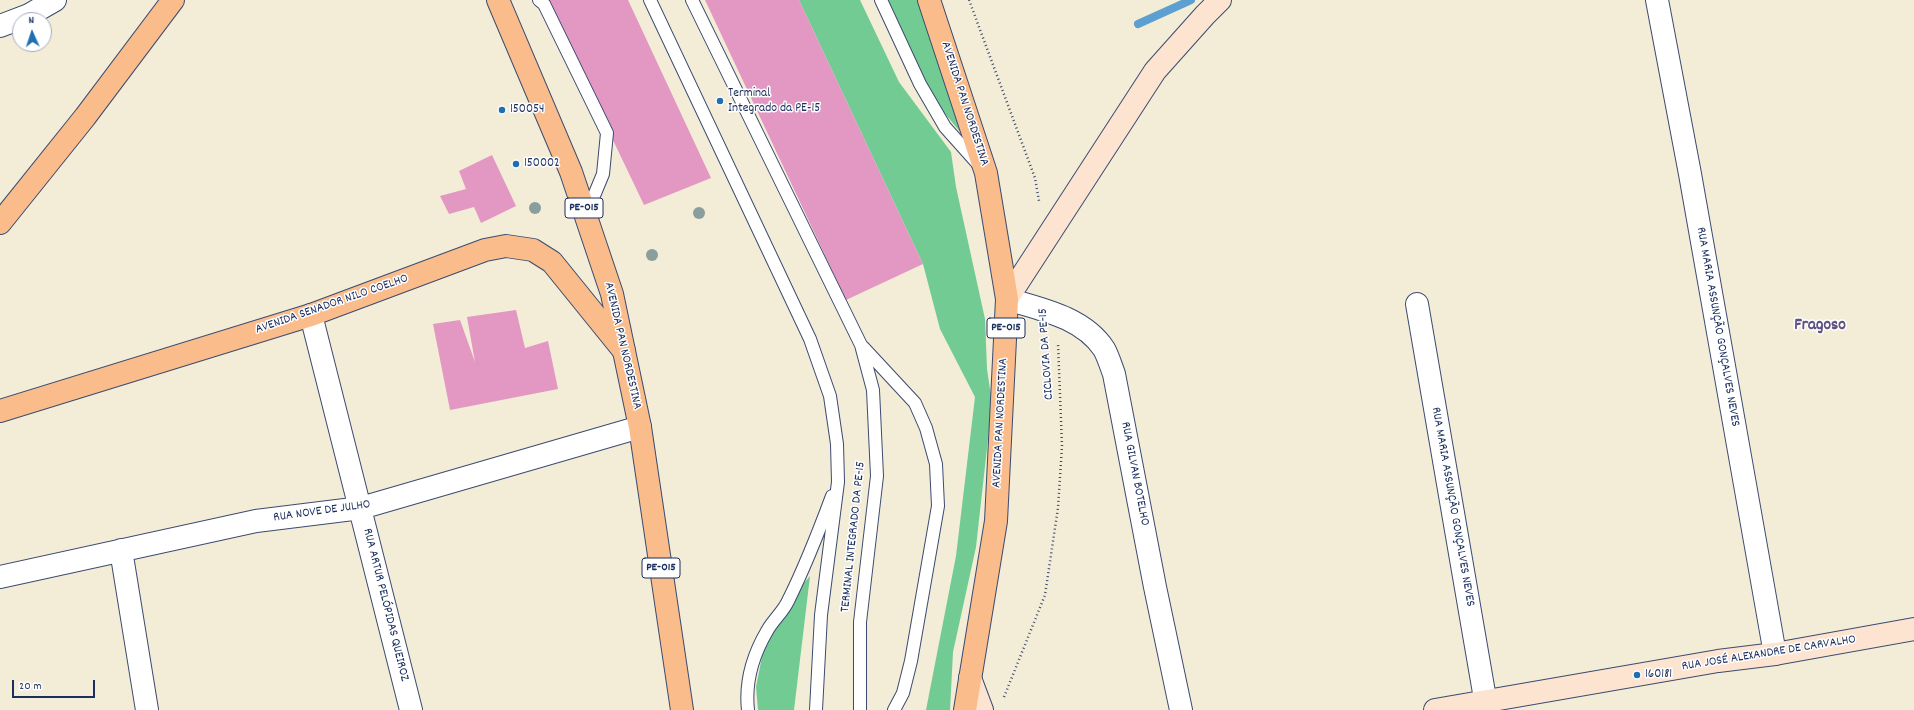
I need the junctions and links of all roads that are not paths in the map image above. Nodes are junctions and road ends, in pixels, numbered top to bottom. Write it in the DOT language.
graph roads {
  1 [pos="55,0"];
  2 [pos="173,0"];
  3 [pos="498,0"];
  4 [pos="539,0"];
  5 [pos="650,0"];
  6 [pos="692,0"];
  7 [pos="881,0"];
  8 [pos="930,0"];
  9 [pos="1220,0"];
  10 [pos="1657,0"];
  11 [pos="0,26"];
  12 [pos="986,173"];
  13 [pos="586,215"];
  14 [pos="0,223"];
  15 [pos="1007,299"];
  16 [pos="1417,304"];
  17 [pos="311,315"];
  18 [pos="861,344"];
  19 [pos="624,351"];
  20 [pos="0,411"];
  21 [pos="640,427"];
  22 [pos="838,482"];
  23 [pos="361,508"];
  24 [pos="121,550"];
  25 [pos="0,578"];
  26 [pos="1914,629"];
  27 [pos="1775,654"];
  28 [pos="1486,706"];
  29 [pos="976,707"];
  30 [pos="147,710"];
  31 [pos="411,710"];
  32 [pos="682,710"];
  33 [pos="748,710"];
  34 [pos="816,710"];
  35 [pos="860,710"];
  36 [pos="894,710"];
  37 [pos="1181,710"];
  38 [pos="1435,710"];
  1 -- 11 [label="street"];
  2 -- 14 [label="main road"];
  3 -- 13 [label="main road, AVENIDA PAN NORDESTINA / PE-015"];
  4 -- 13 [label="lane"];
  5 -- 22 [label="lane, TERMINAL INTEGRADO DA PE-15"];
  6 -- 18 [label="lane, TERMINAL INTEGRADO DA PE-15"];
  7 -- 12 [label="lane"];
  8 -- 12 [label="main road, AVENIDA PAN NORDESTINA / PE-015"];
  9 -- 15 [label="main road"];
  10 -- 27 [label="street, RUA MARIA ASSUNÇÃO GONÇALVES NEVES"];
  12 -- 15 [label="main road, AVENIDA PAN NORDESTINA / PE-015"];
  13 -- 19 [label="main road, AVENIDA PAN NORDESTINA / PE-015"];
  15 -- 29 [label="main road, AVENIDA PAN NORDESTINA / PE-015"];
  15 -- 37 [label="street, RUA GILVAN BOTELHO"];
  16 -- 28 [label="street, RUA MARIA ASSUNÇÃO GONÇALVES NEVES"];
  17 -- 19 [label="main road, AVENIDA SENADOR NILO COELHO"];
  17 -- 20 [label="main road, AVENIDA SENADOR NILO COELHO"];
  17 -- 23 [label="street, RUA ARTUR PELÓPIDAS QUEIROZ"];
  18 -- 35 [label="lane, TERMINAL INTEGRADO DA PE-15"];
  18 -- 36 [label="lane"];
  19 -- 21 [label="main road, AVENIDA PAN NORDESTINA / PE-015"];
  21 -- 23 [label="street, RUA NOVE DE JULHO"];
  21 -- 32 [label="main road, AVENIDA PAN NORDESTINA / PE-015"];
  22 -- 33 [label="lane"];
  22 -- 34 [label="lane, TERMINAL INTEGRADO DA PE-15"];
  23 -- 24 [label="street, RUA NOVE DE JULHO"];
  23 -- 31 [label="street, RUA ARTUR PELÓPIDAS QUEIROZ"];
  24 -- 25 [label="street, RUA NOVE DE JULHO"];
  24 -- 30 [label="street"];
  26 -- 27 [label="main road, RUA JOSÉ ALEXANDRE DE CARVALHO"];
  27 -- 28 [label="main road, RUA JOSÉ ALEXANDRE DE CARVALHO"];
  28 -- 38 [label="main road, RUA JOSÉ ALEXANDRE DE CARVALHO"];
}
